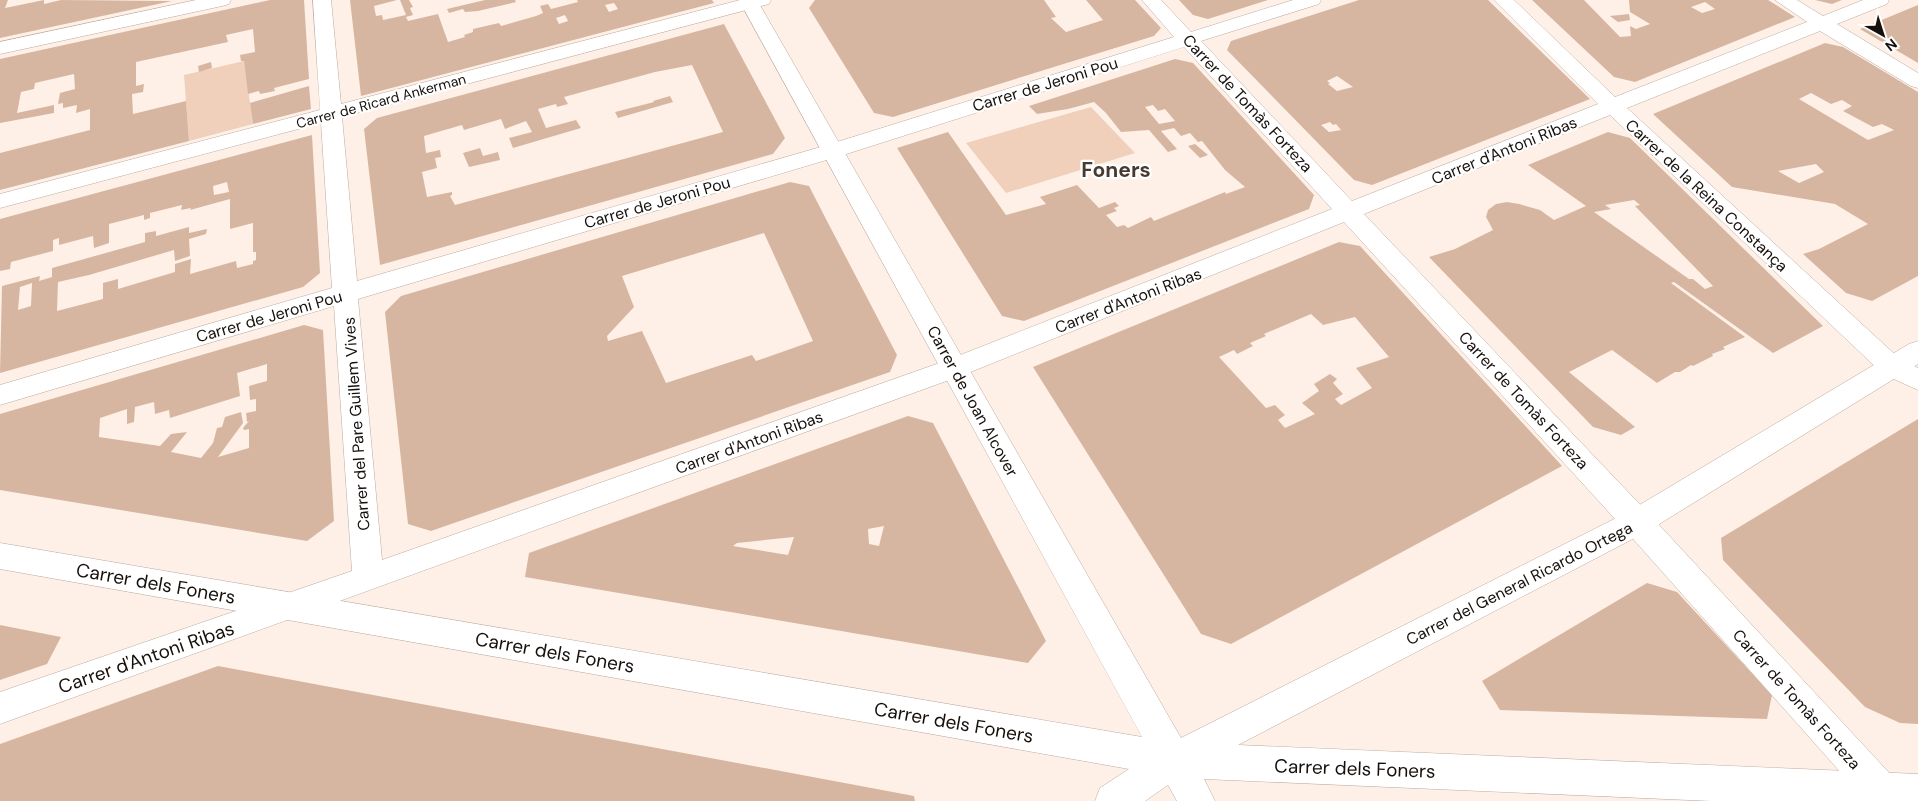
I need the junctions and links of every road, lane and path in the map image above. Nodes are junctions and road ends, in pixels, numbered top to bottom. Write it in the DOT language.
graph roads {
  1 [pos="222,0"];
  2 [pos="322,0"];
  3 [pos="1151,0"];
  4 [pos="1312,0"];
  5 [pos="1503,0"];
  6 [pos="1784,0"];
  7 [pos="1880,0"];
  8 [pos="753,1"];
  9 [pos="1821,23"];
  10 [pos="1188,39"];
  11 [pos="0,48"];
  12 [pos="1918,82"];
  13 [pos="1612,106"];
  14 [pos="331,114"];
  15 [pos="832,150"];
  16 [pos="0,201"];
  17 [pos="1351,212"];
  18 [pos="346,293"];
  19 [pos="1918,351"];
  20 [pos="954,368"];
  21 [pos="1905,374"];
  22 [pos="0,395"];
  23 [pos="1637,522"];
  24 [pos="0,556"];
  25 [pos="368,579"];
  26 [pos="292,606"];
  27 [pos="0,708"];
  28 [pos="1174,760"];
  29 [pos="1918,792"];
  30 [pos="1888,796"];
  31 [pos="1113,801"];
  32 [pos="1197,801"];
  1 -- 11 [label="street"];
  2 -- 14 [label="street, Carrer del Pare Guillem Vives"];
  3 -- 10 [label="street, Carrer de Tomàs Forteza"];
  4 -- 10 [label="street, Carrer de Jeroni Pou"];
  5 -- 13 [label="street, Carrer de la Reina Constança"];
  6 -- 9 [label="street"];
  7 -- 9 [label="street, Carrer d'Antoni Ribas"];
  8 -- 14 [label="street, Carrer de Ricard Ankerman"];
  8 -- 15 [label="street, Carrer de Joan Alcover"];
  9 -- 12 [label="street"];
  9 -- 13 [label="street, Carrer d'Antoni Ribas"];
  10 -- 15 [label="street, Carrer de Jeroni Pou"];
  10 -- 17 [label="street, Carrer de Tomàs Forteza"];
  13 -- 17 [label="street, Carrer d'Antoni Ribas"];
  13 -- 21 [label="street, Carrer de la Reina Constança"];
  14 -- 16 [label="street, Carrer de Ricard Ankerman"];
  14 -- 18 [label="street, Carrer del Pare Guillem Vives"];
  15 -- 18 [label="street, Carrer de Jeroni Pou"];
  15 -- 20 [label="street, Carrer de Joan Alcover"];
  17 -- 20 [label="street, Carrer d'Antoni Ribas"];
  17 -- 23 [label="street, Carrer de Tomàs Forteza"];
  18 -- 22 [label="street, Carrer de Jeroni Pou"];
  18 -- 25 [label="street, Carrer del Pare Guillem Vives"];
  19 -- 21 [label="street, Carrer del General Ricardo Ortega"];
  20 -- 25 [label="street, Carrer d'Antoni Ribas"];
  20 -- 28 [label="street, Carrer de Joan Alcover"];
  21 -- 23 [label="street, Carrer del General Ricardo Ortega"];
  23 -- 28 [label="street, Carrer del General Ricardo Ortega"];
  23 -- 30 [label="street, Carrer de Tomàs Forteza"];
  24 -- 26 [label="street, Carrer dels Foners"];
  25 -- 26 [label="street"];
  26 -- 27 [label="street, Carrer d'Antoni Ribas"];
  26 -- 28 [label="street, Carrer dels Foners"];
  28 -- 30 [label="street, Carrer dels Foners"];
  28 -- 31 [label="street, Carrer del General Ricardo Ortega"];
  28 -- 32 [label="street, Carrer de Joan Alcover"];
  29 -- 30 [label="street, Carrer dels Foners"];
}
